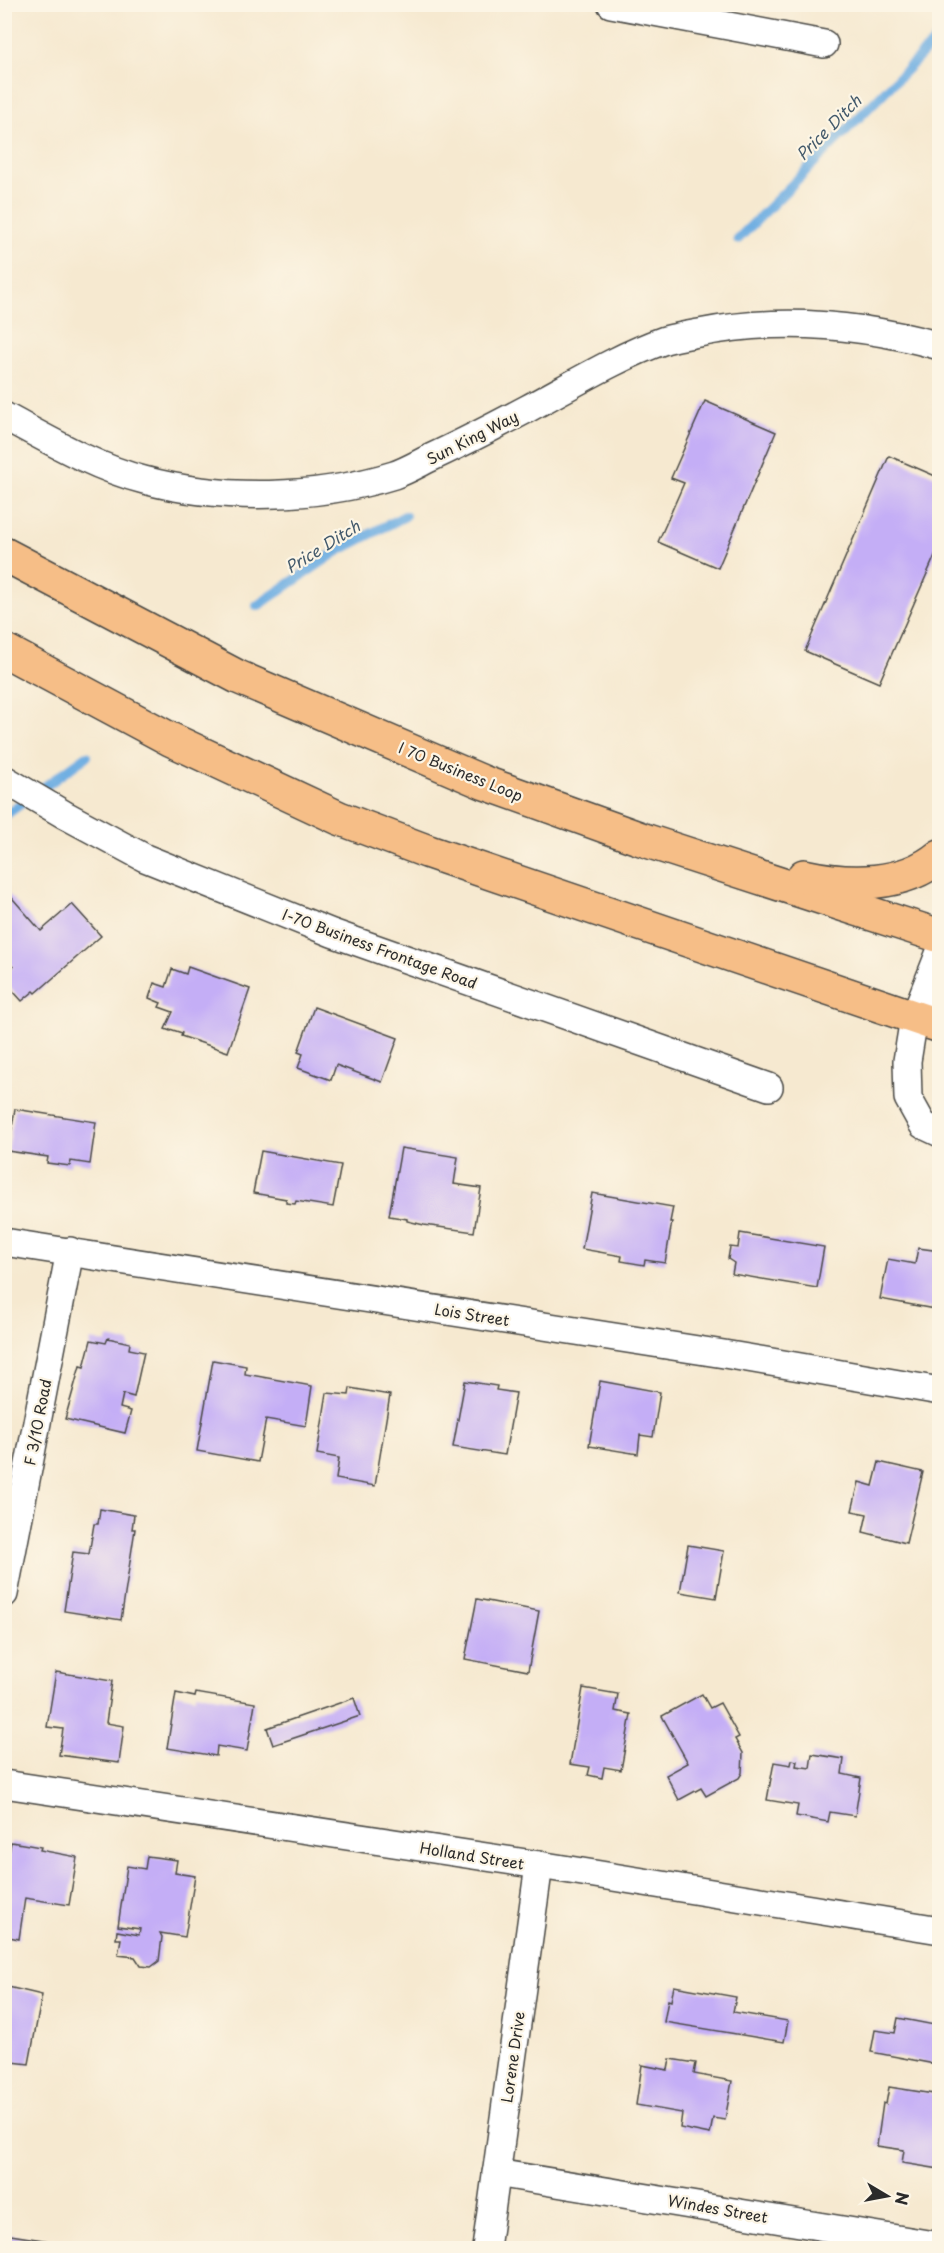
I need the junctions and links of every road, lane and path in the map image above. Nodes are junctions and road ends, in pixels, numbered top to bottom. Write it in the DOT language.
graph roads {
  1 [pos="611,4"];
  2 [pos="824,44"];
  3 [pos="939,346"];
  4 [pos="4,416"];
  5 [pos="4,554"];
  6 [pos="4,650"];
  7 [pos="4,779"];
  8 [pos="641,839"];
  9 [pos="939,856"];
  10 [pos="939,936"];
  11 [pos="939,952"];
  12 [pos="927,1022"];
  13 [pos="769,1087"];
  14 [pos="939,1133"];
  15 [pos="4,1242"];
  16 [pos="70,1251"];
  17 [pos="939,1390"];
  18 [pos="4,1594"];
  19 [pos="4,1784"];
  20 [pos="540,1865"];
  21 [pos="939,1930"];
  22 [pos="496,2173"];
  23 [pos="939,2246"];
  24 [pos="486,2248"];
  1 -- 2 [label="street"];
  3 -- 4 [label="street, Sun King Way"];
  5 -- 8 [label="main road, I 70 Business Loop"];
  6 -- 12 [label="main road"];
  7 -- 13 [label="street, I-70 Business Frontage Road"];
  8 -- 9 [label="main road"];
  8 -- 10 [label="main road, I 70 Business Loop"];
  11 -- 12 [label="street"];
  12 -- 14 [label="street"];
  15 -- 16 [label="street, Lois Street"];
  16 -- 17 [label="street, Lois Street"];
  16 -- 18 [label="street, F 3/10 Road"];
  19 -- 20 [label="street, Holland Street"];
  20 -- 21 [label="street, Holland Street"];
  20 -- 22 [label="street, Lorene Drive"];
  22 -- 23 [label="street, Windes Street"];
  22 -- 24 [label="street, Lorene Drive"];
}
